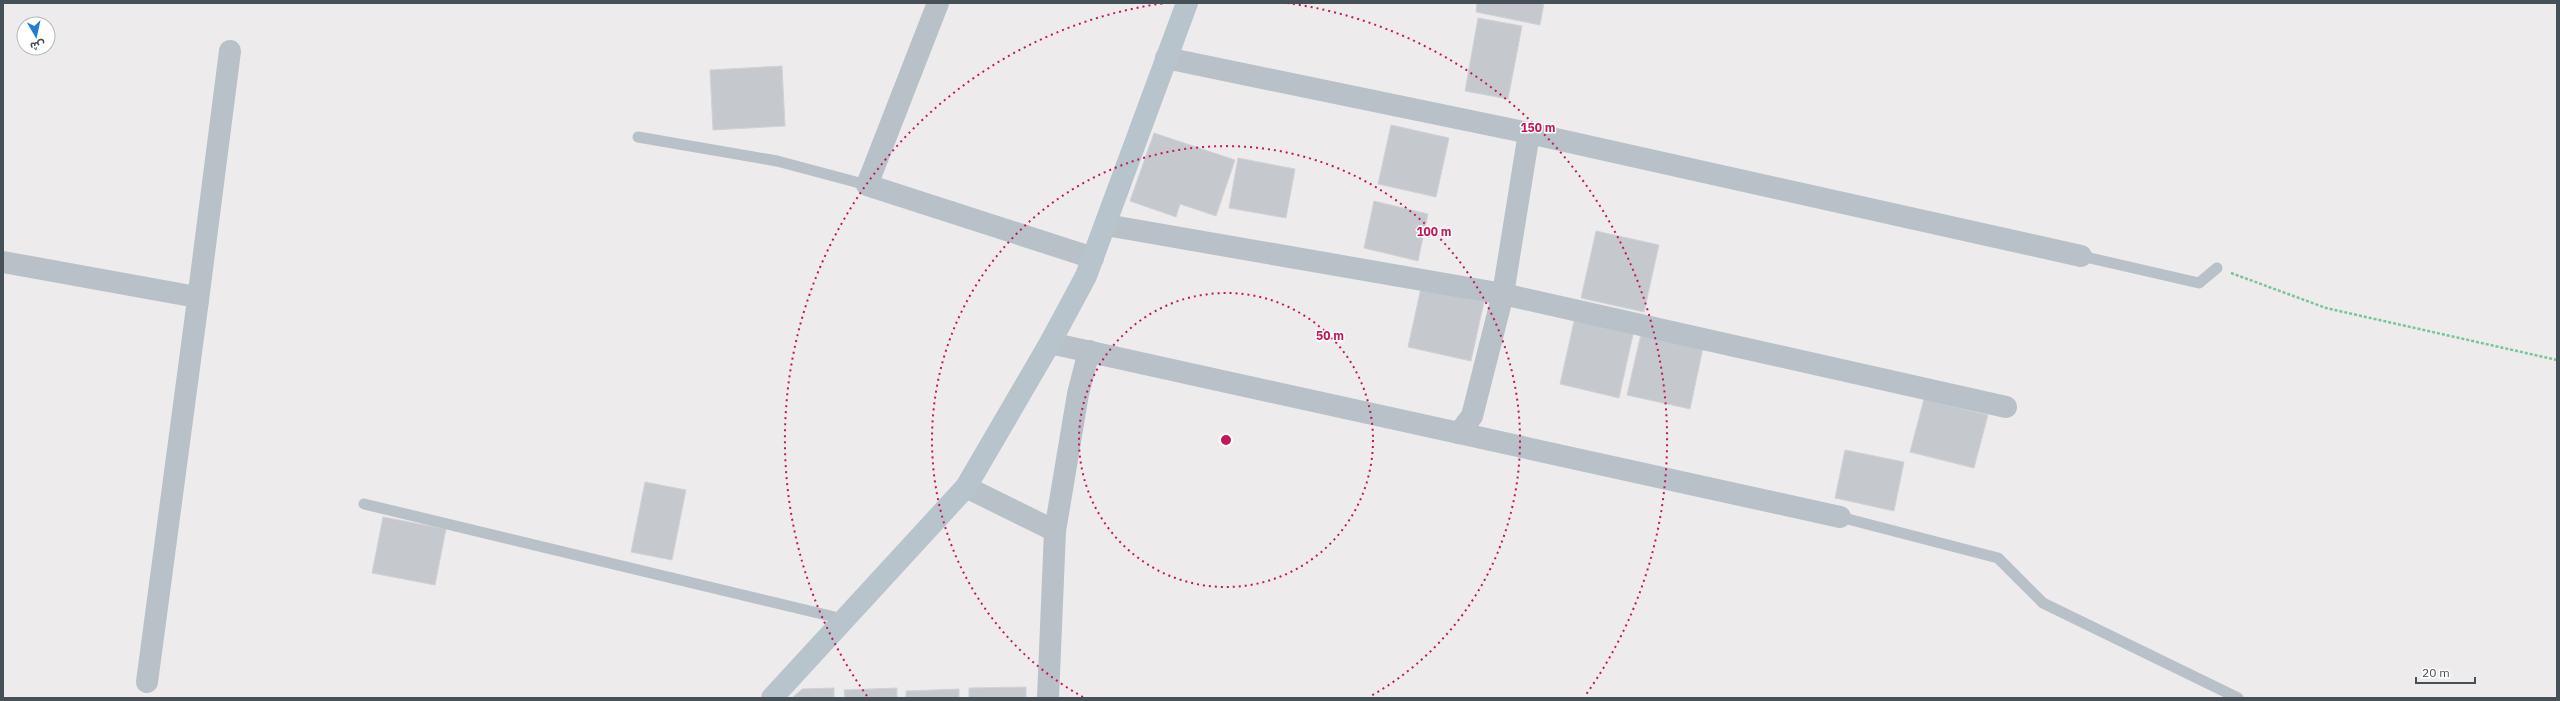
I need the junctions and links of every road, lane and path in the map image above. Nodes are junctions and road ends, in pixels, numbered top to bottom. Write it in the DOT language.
graph roads {
  1 [pos="938,3"];
  2 [pos="1187,3"];
  3 [pos="230,51"];
  4 [pos="1166,58"];
  5 [pos="1529,133"];
  6 [pos="638,137"];
  7 [pos="867,185"];
  8 [pos="1106,225"];
  9 [pos="2081,256"];
  10 [pos="1093,258"];
  11 [pos="3,262"];
  12 [pos="2217,268"];
  13 [pos="1503,294"];
  14 [pos="198,300"];
  15 [pos="1050,342"];
  16 [pos="1089,351"];
  17 [pos="2557,360"];
  18 [pos="2006,407"];
  19 [pos="1459,433"];
  20 [pos="966,487"];
  21 [pos="364,504"];
  22 [pos="1840,517"];
  23 [pos="1055,531"];
  24 [pos="843,619"];
  25 [pos="147,682"];
  26 [pos="772,698"];
  27 [pos="1048,698"];
  28 [pos="2238,698"];
  1 -- 7 [label="street"];
  2 -- 4 [label="main road"];
  3 -- 14 [label="street"];
  4 -- 5 [label="street"];
  4 -- 8 [label="main road"];
  5 -- 9 [label="street"];
  5 -- 13 [label="street"];
  6 -- 7 [label="lane"];
  7 -- 10 [label="street"];
  8 -- 10 [label="main road"];
  8 -- 13 [label="street"];
  9 -- 12 [label="lane"];
  10 -- 15 [label="main road"];
  11 -- 14 [label="street"];
  12 -- 17 [label="path"];
  13 -- 18 [label="street"];
  13 -- 19 [label="street"];
  14 -- 25 [label="street"];
  15 -- 16 [label="street"];
  15 -- 20 [label="main road"];
  16 -- 19 [label="street"];
  16 -- 23 [label="street"];
  19 -- 22 [label="street"];
  20 -- 23 [label="street"];
  20 -- 24 [label="main road"];
  21 -- 24 [label="lane"];
  22 -- 28 [label="lane"];
  23 -- 27 [label="street"];
  24 -- 26 [label="main road"];
}
